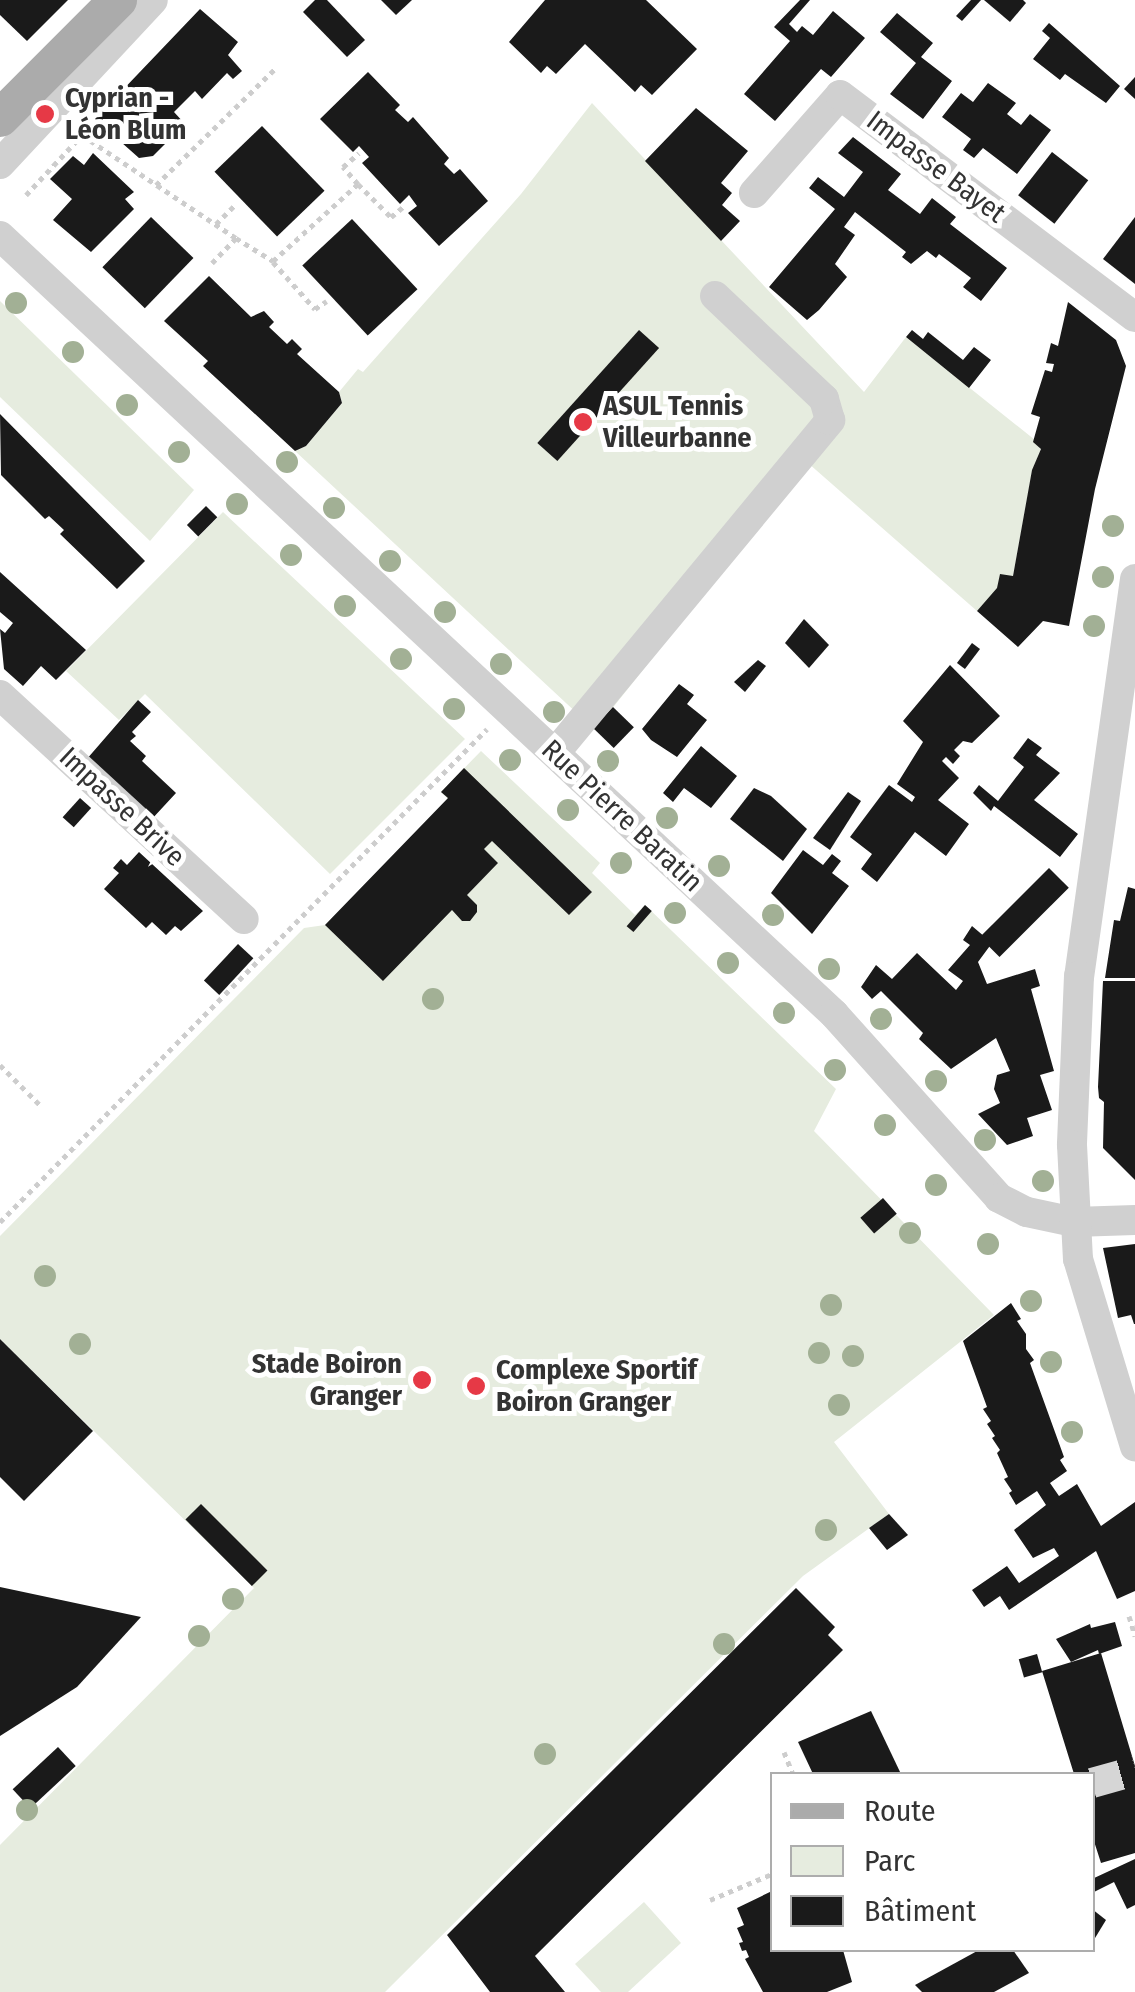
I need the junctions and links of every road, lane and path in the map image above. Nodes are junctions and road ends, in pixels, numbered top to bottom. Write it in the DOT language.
graph roads {
  1 [pos="118,0"];
  2 [pos="153,0"];
  3 [pos="274,70"];
  4 [pos="0,118"];
  5 [pos="358,153"];
  6 [pos="0,164"];
  7 [pos="358,184"];
  8 [pos="156,185"];
  9 [pos="754,192"];
  10 [pos="26,195"];
  11 [pos="234,206"];
  12 [pos="404,206"];
  13 [pos="216,224"];
  14 [pos="0,236"];
  15 [pos="236,238"];
  16 [pos="272,261"];
  17 [pos="212,264"];
  18 [pos="715,296"];
  19 [pos="327,301"];
  20 [pos="1135,317"];
  21 [pos="1135,579"];
  22 [pos="0,695"];
  23 [pos="507,709"];
  24 [pos="554,753"];
  25 [pos="244,919"];
  26 [pos="0,1065"];
  27 [pos="41,1106"];
  28 [pos="1135,1220"];
  29 [pos="0,1222"];
  30 [pos="1074,1222"];
  31 [pos="1135,1447"];
  32 [pos="1129,1616"];
  33 [pos="1135,1636"];
  34 [pos="784,1752"];
  35 [pos="793,1772"];
  36 [pos="770,1875"];
  37 [pos="710,1900"];
  1 -- 4 [label="main road"];
  2 -- 6 [label="street"];
  3 -- 8 [label="path"];
  5 -- 7 [label="path"];
  7 -- 12 [label="path"];
  7 -- 16 [label="path"];
  8 -- 10 [label="path"];
  8 -- 13 [label="path"];
  9 -- 20 [label="street, Impasse Bayet"];
  11 -- 13 [label="path"];
  13 -- 15 [label="path"];
  14 -- 23 [label="street, Rue Pierre Baratin"];
  15 -- 16 [label="path"];
  15 -- 17 [label="path"];
  16 -- 19 [label="path"];
  18 -- 24 [label="street"];
  21 -- 30 [label="street"];
  22 -- 25 [label="street, Impasse Brive"];
  23 -- 24 [label="street, Rue Pierre Baratin"];
  23 -- 29 [label="path"];
  24 -- 30 [label="street, Rue Pierre Baratin"];
  26 -- 27 [label="path"];
  28 -- 30 [label="street, Rue Pierre Baratin"];
  30 -- 31 [label="street"];
  32 -- 33 [label="path"];
  34 -- 35 [label="path"];
  36 -- 37 [label="path"];
}
